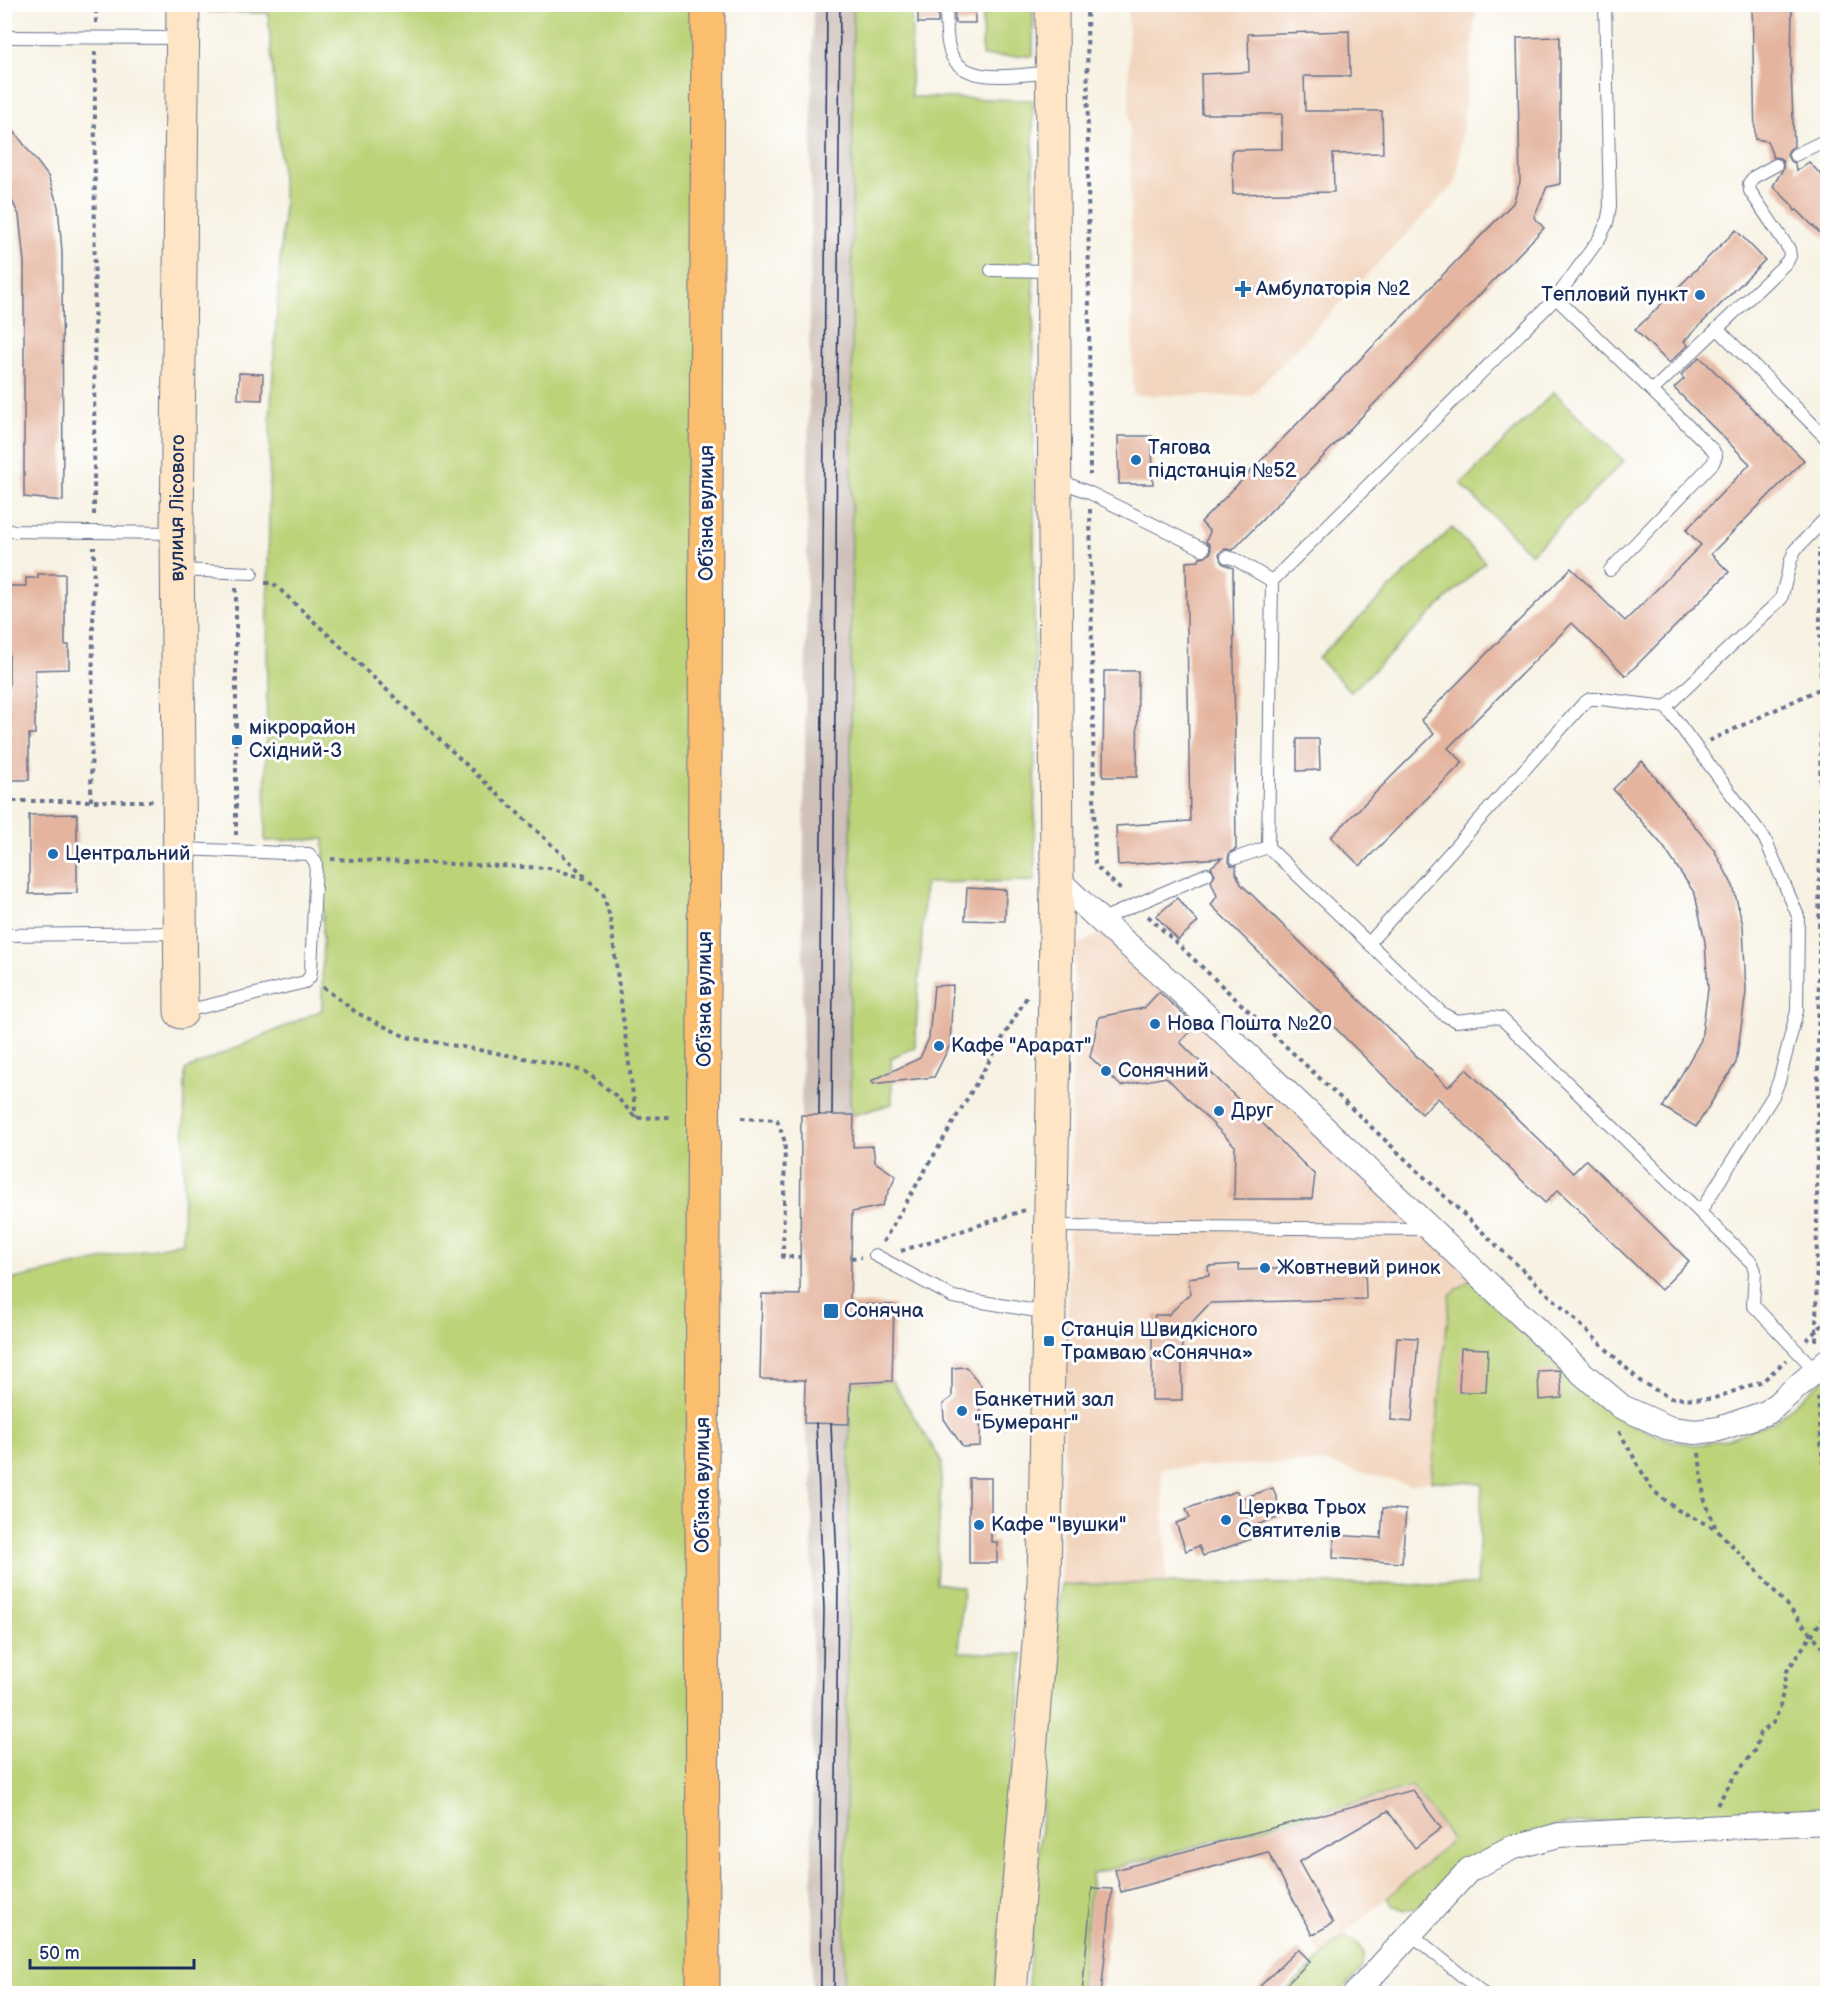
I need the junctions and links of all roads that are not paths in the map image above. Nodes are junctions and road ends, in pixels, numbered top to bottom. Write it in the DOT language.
graph roads {
  1 [pos="183,4"];
  2 [pos="708,4"];
  3 [pos="946,4"];
  4 [pos="1052,4"];
  5 [pos="1605,4"];
  6 [pos="4,37"];
  7 [pos="182,38"];
  8 [pos="1053,72"];
  9 [pos="1827,139"];
  10 [pos="1795,155"];
  11 [pos="1776,165"];
  12 [pos="991,270"];
  13 [pos="1054,271"];
  14 [pos="1556,298"];
  15 [pos="1718,328"];
  16 [pos="1653,390"];
  17 [pos="1827,440"];
  18 [pos="1055,479"];
  19 [pos="1827,516"];
  20 [pos="4,531"];
  21 [pos="177,533"];
  22 [pos="1203,549"];
  23 [pos="1227,557"];
  24 [pos="177,570"];
  25 [pos="1610,570"];
  26 [pos="252,573"];
  27 [pos="1272,581"];
  28 [pos="1666,707"];
  29 [pos="1268,846"];
  30 [pos="180,849"];
  31 [pos="1236,858"];
  32 [pos="1207,874"];
  33 [pos="1057,879"];
  34 [pos="1100,920"];
  35 [pos="180,933"];
  36 [pos="4,935"];
  37 [pos="1369,943"];
  38 [pos="181,1012"];
  39 [pos="1700,1212"];
  40 [pos="1051,1214"];
  41 [pos="1429,1229"];
  42 [pos="875,1255"];
  43 [pos="1049,1313"];
  44 [pos="1822,1366"];
  45 [pos="1827,1822"];
  46 [pos="1410,1933"];
  47 [pos="703,1994"];
  48 [pos="1010,1994"];
  49 [pos="1355,1994"];
  50 [pos="1484,1994"];
  1 -- 7 [label="street, вулиця Лісового"];
  2 -- 47 [label="main road, Обʼїзна вулиця"];
  3 -- 8 [label="lane"];
  4 -- 8 [label="street"];
  5 -- 14 [label="lane"];
  6 -- 7 [label="lane"];
  7 -- 21 [label="street, вулиця Лісового"];
  8 -- 13 [label="street"];
  9 -- 10 [label="lane"];
  11 -- 15 [label="lane"];
  12 -- 13 [label="lane"];
  13 -- 18 [label="street"];
  14 -- 16 [label="lane"];
  14 -- 27 [label="lane"];
  15 -- 16 [label="lane"];
  15 -- 17 [label="lane"];
  16 -- 25 [label="lane"];
  18 -- 22 [label="lane"];
  18 -- 33 [label="street"];
  19 -- 28 [label="lane"];
  20 -- 21 [label="lane"];
  21 -- 24 [label="street, вулиця Лісового"];
  23 -- 27 [label="lane"];
  24 -- 26 [label="lane"];
  24 -- 30 [label="street, вулиця Лісового"];
  27 -- 29 [label="lane"];
  28 -- 37 [label="lane"];
  28 -- 39 [label="lane"];
  29 -- 31 [label="lane"];
  29 -- 37 [label="lane"];
  30 -- 35 [label="street, вулиця Лісового"];
  30 -- 38 [label="lane"];
  32 -- 34 [label="lane"];
  33 -- 34 [label="street"];
  33 -- 40 [label="street"];
  34 -- 41 [label="street"];
  35 -- 36 [label="lane"];
  35 -- 38 [label="street, вулиця Лісового"];
  37 -- 39 [label="lane"];
  39 -- 44 [label="lane"];
  40 -- 41 [label="lane"];
  40 -- 43 [label="street"];
  41 -- 44 [label="street"];
  42 -- 43 [label="lane"];
  43 -- 48 [label="street"];
  45 -- 46 [label="street"];
  46 -- 49 [label="street"];
  46 -- 50 [label="lane"];
}
